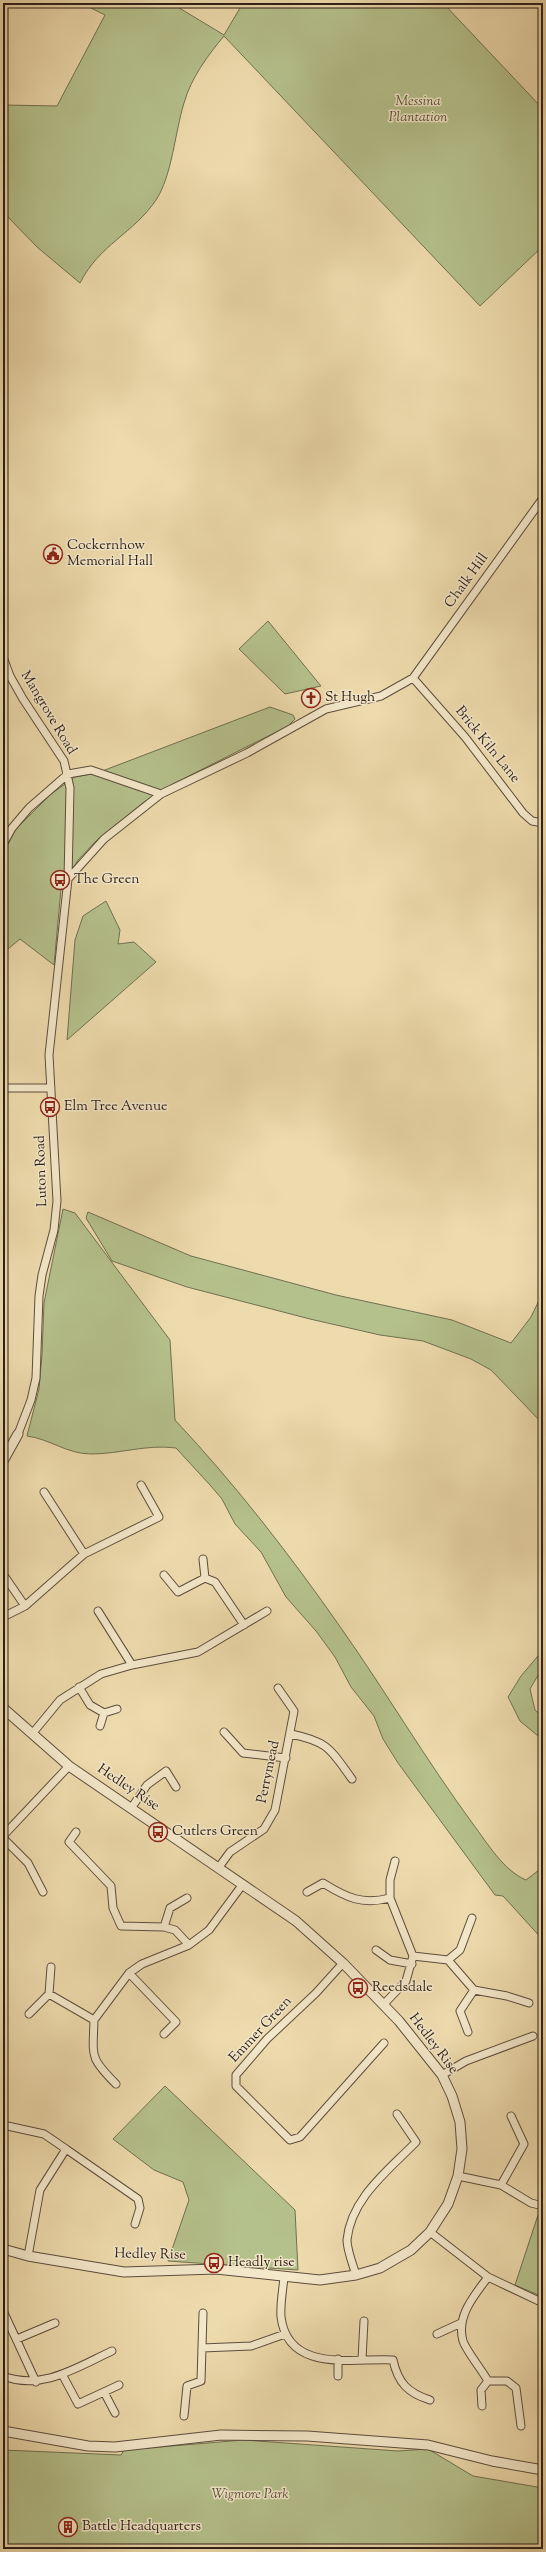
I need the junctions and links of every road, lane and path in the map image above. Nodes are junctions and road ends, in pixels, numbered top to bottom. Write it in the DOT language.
graph roads {
  1 [pos="543,498"];
  2 [pos="3,656"];
  3 [pos="413,678"];
  4 [pos="68,774"];
  5 [pos="161,794"];
  6 [pos="543,824"];
  7 [pos="3,844"];
  8 [pos="68,879"];
  9 [pos="3,1088"];
  10 [pos="51,1088"];
  11 [pos="18,1434"];
  12 [pos="3,1462"];
  13 [pos="141,1485"];
  14 [pos="44,1492"];
  15 [pos="84,1554"];
  16 [pos="203,1559"];
  17 [pos="3,1574"];
  18 [pos="164,1575"];
  19 [pos="205,1578"];
  20 [pos="25,1606"];
  21 [pos="267,1611"];
  22 [pos="98,1612"];
  23 [pos="3,1617"];
  24 [pos="244,1625"];
  25 [pos="132,1665"];
  26 [pos="79,1687"];
  27 [pos="278,1688"];
  28 [pos="3,1708"];
  29 [pos="117,1709"];
  30 [pos="104,1713"];
  31 [pos="100,1726"];
  32 [pos="224,1732"];
  33 [pos="32,1734"];
  34 [pos="291,1734"];
  35 [pos="286,1758"];
  36 [pos="69,1766"];
  37 [pos="352,1779"];
  38 [pos="176,1787"];
  39 [pos="132,1807"];
  40 [pos="76,1832"];
  41 [pos="3,1837"];
  42 [pos="395,1861"];
  43 [pos="219,1867"];
  44 [pos="244,1884"];
  45 [pos="43,1892"];
  46 [pos="307,1892"];
  47 [pos="188,1898"];
  48 [pos="390,1898"];
  49 [pos="472,1918"];
  50 [pos="164,1927"];
  51 [pos="189,1944"];
  52 [pos="376,1950"];
  53 [pos="413,1956"];
  54 [pos="448,1960"];
  55 [pos="343,1963"];
  56 [pos="412,1964"];
  57 [pos="51,1967"];
  58 [pos="129,1973"];
  59 [pos="474,1990"];
  60 [pos="49,1994"];
  61 [pos="529,2003"];
  62 [pos="383,2005"];
  63 [pos="29,2014"];
  64 [pos="94,2020"];
  65 [pos="468,2032"];
  66 [pos="164,2034"];
  67 [pos="533,2036"];
  68 [pos="384,2043"];
  69 [pos="442,2075"];
  70 [pos="116,2084"];
  71 [pos="397,2114"];
  72 [pos="511,2116"];
  73 [pos="3,2125"];
  74 [pos="66,2149"];
  75 [pos="458,2176"];
  76 [pos="501,2185"];
  77 [pos="543,2206"];
  78 [pos="135,2224"];
  79 [pos="430,2232"];
  80 [pos="3,2249"];
  81 [pos="28,2256"];
  82 [pos="356,2275"];
  83 [pos="284,2276"];
  84 [pos="488,2277"];
  85 [pos="543,2303"];
  86 [pos="4,2312"];
  87 [pos="203,2313"];
  88 [pos="364,2321"];
  89 [pos="55,2323"];
  90 [pos="461,2323"];
  91 [pos="285,2334"];
  92 [pos="437,2334"];
  93 [pos="17,2339"];
  94 [pos="202,2348"];
  95 [pos="112,2351"];
  96 [pos="338,2359"];
  97 [pos="362,2359"];
  98 [pos="62,2374"];
  99 [pos="3,2376"];
  100 [pos="338,2376"];
  101 [pos="488,2381"];
  102 [pos="36,2382"];
  103 [pos="119,2385"];
  104 [pos="104,2392"];
  105 [pos="430,2400"];
  106 [pos="482,2406"];
  107 [pos="114,2413"];
  108 [pos="184,2416"];
  109 [pos="520,2426"];
  110 [pos="3,2431"];
  111 [pos="543,2470"];
  1 -- 3 [label="street, Chalk Hill"];
  2 -- 4 [label="street, Mangrove Road"];
  3 -- 5 [label="street"];
  3 -- 6 [label="street, Brick Kiln Lane"];
  4 -- 5 [label="street"];
  4 -- 7 [label="street"];
  4 -- 8 [label="street, Mangrove Road"];
  5 -- 8 [label="street"];
  8 -- 10 [label="street, Luton Road"];
  9 -- 10 [label="street"];
  10 -- 11 [label="street, Luton Road"];
  11 -- 12 [label="street"];
  13 -- 15 [label="street"];
  14 -- 15 [label="street"];
  15 -- 20 [label="street"];
  16 -- 19 [label="street"];
  17 -- 20 [label="street"];
  18 -- 19 [label="street"];
  19 -- 24 [label="street"];
  20 -- 23 [label="street"];
  21 -- 24 [label="street"];
  22 -- 25 [label="street"];
  24 -- 25 [label="street"];
  25 -- 26 [label="street"];
  26 -- 30 [label="street"];
  26 -- 33 [label="street"];
  27 -- 34 [label="street, Perrymead"];
  28 -- 33 [label="street, Hedley Rise"];
  29 -- 30 [label="street"];
  30 -- 31 [label="street"];
  32 -- 35 [label="street"];
  33 -- 36 [label="street, Hedley Rise"];
  34 -- 35 [label="street, Perrymead"];
  34 -- 37 [label="street"];
  35 -- 43 [label="street, Perrymead"];
  36 -- 39 [label="street, Hedley Rise"];
  36 -- 41 [label="street"];
  38 -- 39 [label="street"];
  39 -- 43 [label="street, Hedley Rise"];
  40 -- 50 [label="street"];
  41 -- 45 [label="street"];
  42 -- 48 [label="street"];
  43 -- 44 [label="street, Hedley Rise"];
  44 -- 51 [label="street"];
  44 -- 55 [label="street, Hedley Rise"];
  46 -- 48 [label="street"];
  47 -- 50 [label="street"];
  48 -- 53 [label="street"];
  49 -- 54 [label="street"];
  50 -- 51 [label="street"];
  51 -- 58 [label="street"];
  52 -- 56 [label="street"];
  53 -- 54 [label="street"];
  53 -- 56 [label="street"];
  54 -- 59 [label="street"];
  55 -- 62 [label="street, Hedley Rise"];
  55 -- 68 [label="street, Emmer Green"];
  56 -- 62 [label="street"];
  57 -- 60 [label="street"];
  58 -- 64 [label="street"];
  58 -- 66 [label="street"];
  59 -- 61 [label="street"];
  59 -- 65 [label="street"];
  60 -- 63 [label="street"];
  60 -- 64 [label="street"];
  62 -- 69 [label="street, Hedley Rise"];
  64 -- 70 [label="street"];
  67 -- 69 [label="street"];
  69 -- 75 [label="street, Hedley Rise"];
  71 -- 82 [label="street"];
  72 -- 76 [label="street"];
  73 -- 74 [label="street"];
  74 -- 78 [label="street"];
  74 -- 81 [label="street"];
  75 -- 76 [label="street"];
  75 -- 79 [label="street, Hedley Rise"];
  76 -- 77 [label="street"];
  79 -- 82 [label="street, Hedley Rise"];
  79 -- 84 [label="street"];
  80 -- 81 [label="street, Hedley Rise"];
  81 -- 83 [label="street, Hedley Rise"];
  82 -- 83 [label="street, Hedley Rise"];
  83 -- 91 [label="street"];
  84 -- 85 [label="street"];
  84 -- 90 [label="street"];
  86 -- 93 [label="street"];
  87 -- 94 [label="street"];
  88 -- 97 [label="street"];
  89 -- 93 [label="street"];
  90 -- 92 [label="street"];
  90 -- 101 [label="street"];
  91 -- 94 [label="street"];
  91 -- 96 [label="street"];
  93 -- 102 [label="street"];
  94 -- 108 [label="street"];
  95 -- 98 [label="street"];
  96 -- 97 [label="street"];
  96 -- 100 [label="street"];
  97 -- 105 [label="street"];
  98 -- 102 [label="street"];
  98 -- 104 [label="street"];
  99 -- 102 [label="street"];
  101 -- 106 [label="street"];
  101 -- 109 [label="street"];
  103 -- 104 [label="street"];
  104 -- 107 [label="street"];
  110 -- 111 [label="street"];
}
